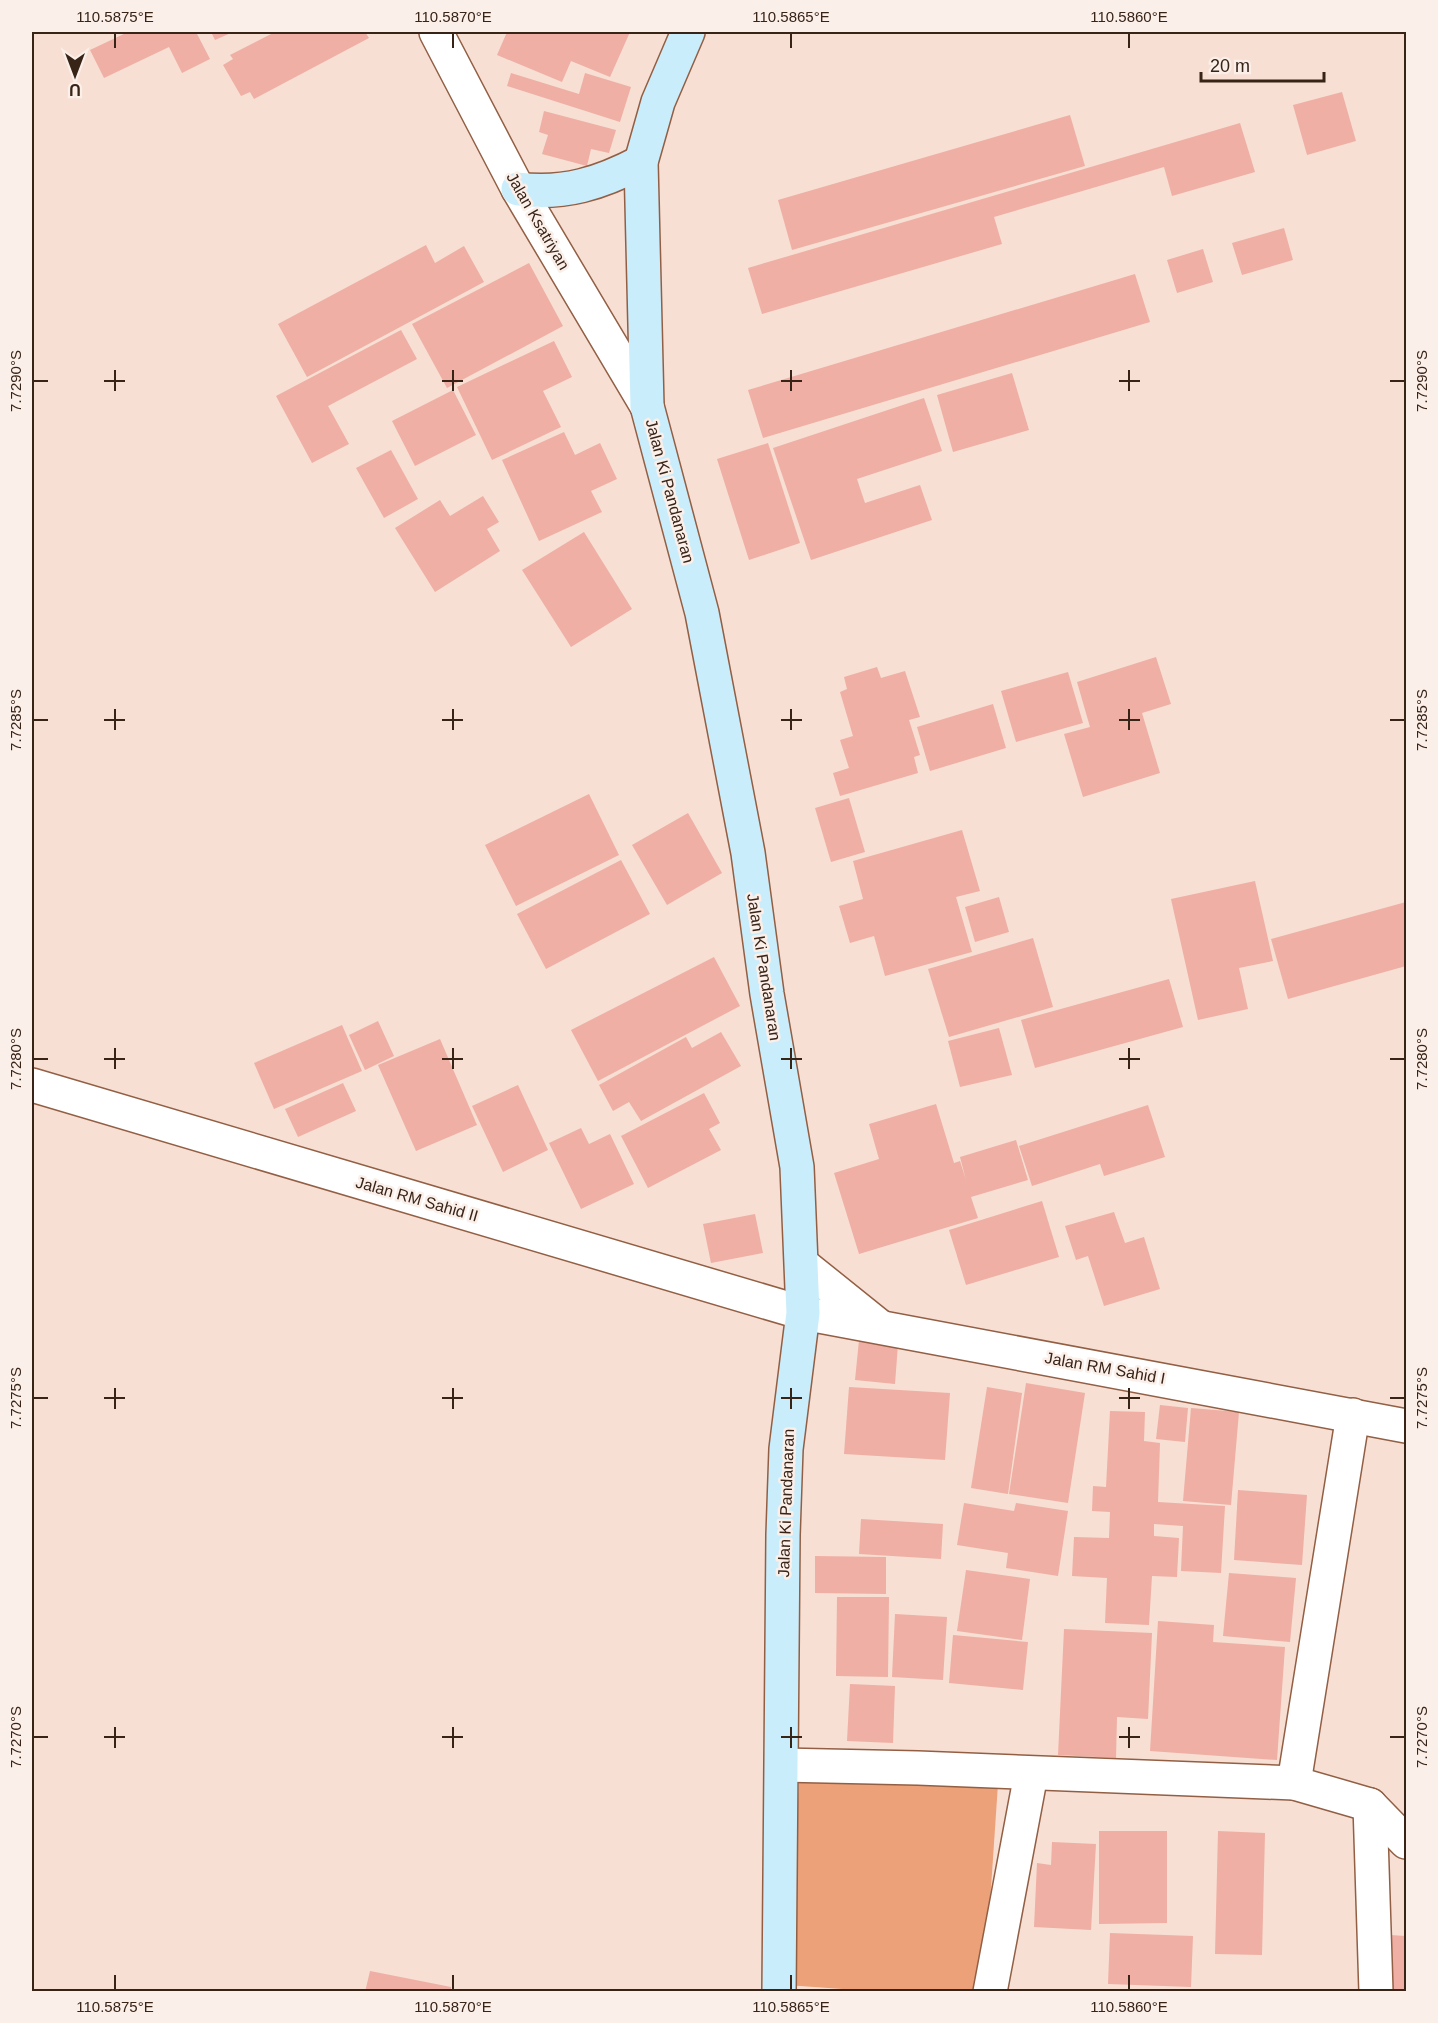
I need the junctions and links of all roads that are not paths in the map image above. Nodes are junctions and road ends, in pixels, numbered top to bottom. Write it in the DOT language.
graph roads {
  1 [pos="436,32"];
  2 [pos="688,32"];
  3 [pos="641,162"];
  4 [pos="518,189"];
  5 [pos="647,406"];
  6 [pos="32,1085"];
  7 [pos="802,1264"];
  8 [pos="803,1313"];
  9 [pos="881,1328"];
  10 [pos="1353,1415"];
  11 [pos="1407,1426"];
  12 [pos="782,1765"];
  13 [pos="1030,1774"];
  14 [pos="1294,1783"];
  15 [pos="1370,1805"];
  16 [pos="1407,1842"];
  17 [pos="779,1992"];
  18 [pos="990,1992"];
  19 [pos="1376,1992"];
  1 -- 4 [label="street, Jalan Ksatriyan"];
  2 -- 3 [label="main road, Jalan Ki Pandanaran"];
  3 -- 4 [label="main road"];
  3 -- 5 [label="main road, Jalan Ki Pandanaran"];
  4 -- 5 [label="street, Jalan Ksatriyan"];
  5 -- 7 [label="main road, Jalan Ki Pandanaran"];
  6 -- 8 [label="street, Jalan RM Sahid II"];
  7 -- 8 [label="main road, Jalan Ki Pandanaran"];
  7 -- 9 [label="street"];
  8 -- 9 [label="street, Jalan RM Sahid I"];
  8 -- 12 [label="main road, Jalan Ki Pandanaran"];
  9 -- 10 [label="street, Jalan RM Sahid I"];
  10 -- 11 [label="street, Jalan RM Sahid I"];
  10 -- 14 [label="street"];
  12 -- 13 [label="street"];
  12 -- 17 [label="main road, Jalan Ki Pandanaran"];
  13 -- 14 [label="street"];
  13 -- 18 [label="street"];
  14 -- 15 [label="street"];
  15 -- 16 [label="street"];
  15 -- 19 [label="street"];
}
